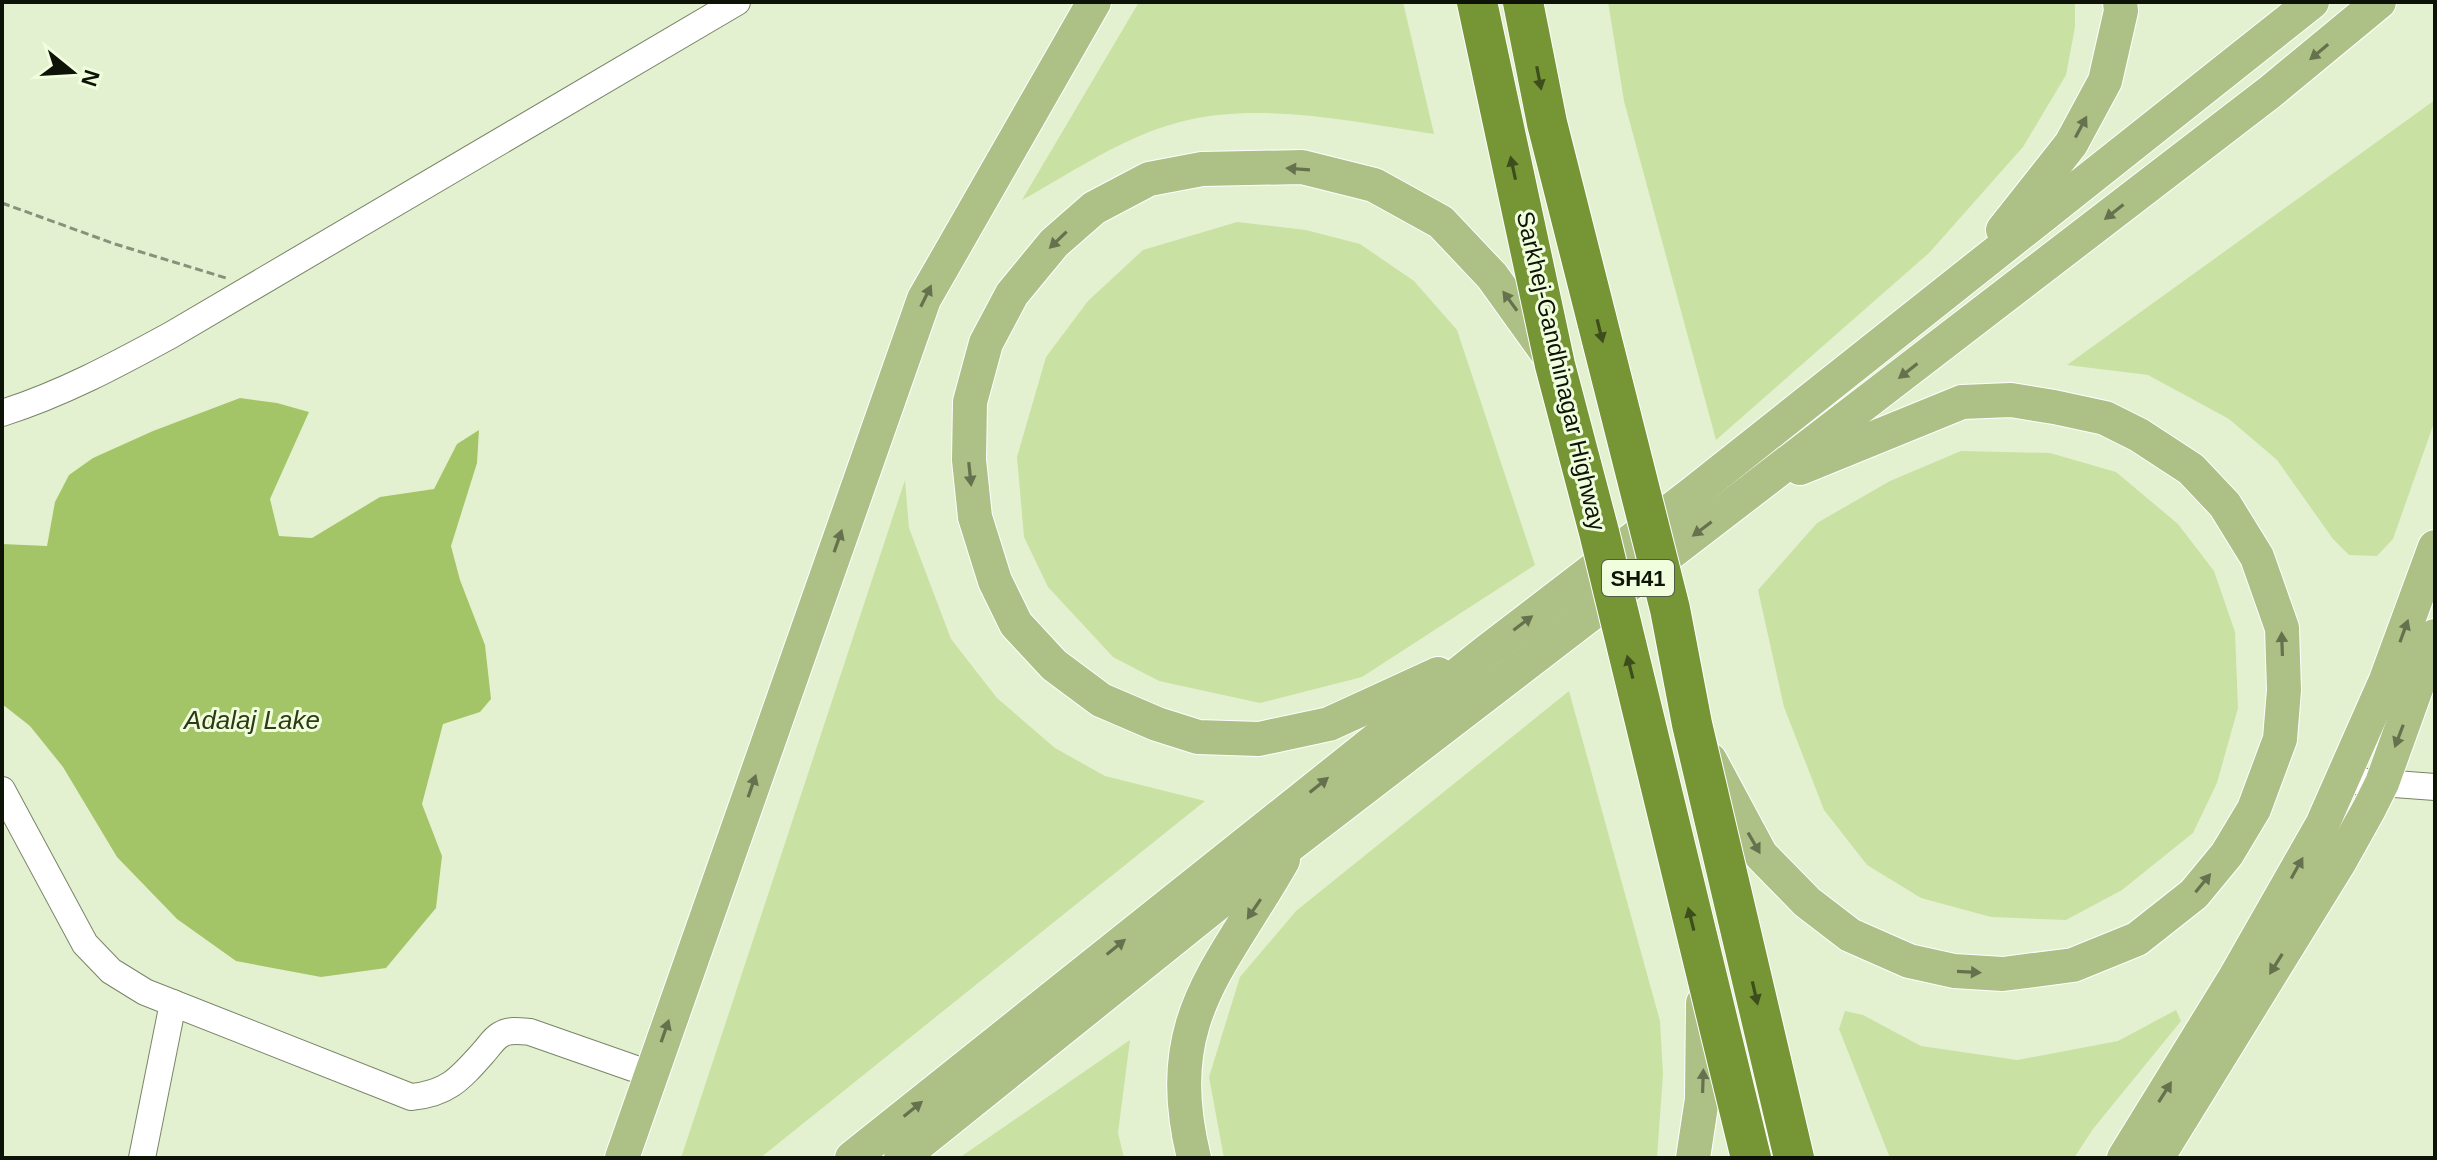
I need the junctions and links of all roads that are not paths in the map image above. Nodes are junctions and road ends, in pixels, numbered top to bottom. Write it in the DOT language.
graph roads {
  1 [pos="737,2"];
  2 [pos="1094,2"];
  3 [pos="1477,2"];
  4 [pos="2120,2"];
  5 [pos="2312,2"];
  6 [pos="2379,2"];
  7 [pos="1529,13"];
  8 [pos="1965,277"];
  9 [pos="1555,365"];
  10 [pos="2,413"];
  11 [pos="1761,484"];
  12 [pos="2435,547"];
  13 [pos="2435,636"];
  14 [pos="1486,652"];
  15 [pos="1692,724"];
  16 [pos="2341,780"];
  17 [pos="2382,783"];
  18 [pos="2435,787"];
  19 [pos="2,790"];
  20 [pos="1294,842"];
  21 [pos="1703,966"];
  22 [pos="173,1003"];
  23 [pos="650,1074"];
  24 [pos="142,1158"];
  25 [pos="622,1158"];
  26 [pos="852,1158"];
  27 [pos="901,1158"];
  28 [pos="1194,1158"];
  29 [pos="1693,1158"];
  30 [pos="1751,1158"];
  31 [pos="1794,1158"];
  32 [pos="2124,1158"];
  33 [pos="2157,1158"];
  1 -- 10 [label="street"];
  23 -- 2 [label="main road, one-way"];
  9 -- 3 [label="highway, Sarkhej-Gandhinagar Highway, one-way, bridge"];
  8 -- 4 [label="main road, one-way"];
  5 -- 8 [label="main road, SH41"];
  6 -- 11 [label="main road, SH41, one-way"];
  7 -- 15 [label="highway, Sarkhej-Gandhinagar Highway, one-way, bridge"];
  14 -- 8 [label="main road, SH41, one-way"];
  9 -- 14 [label="main road, one-way"];
  21 -- 9 [label="highway, Sarkhej-Gandhinagar Highway, one-way, bridge"];
  15 -- 11 [label="main road, one-way"];
  11 -- 20 [label="main road, SH41, one-way"];
  16 -- 12 [label="main road, one-way"];
  13 -- 17 [label="main road, one-way"];
  26 -- 14 [label="main road, SH41, one-way"];
  15 -- 31 [label="highway, Sarkhej-Gandhinagar Highway, one-way, bridge"];
  16 -- 17 [label="street"];
  32 -- 16 [label="main road, one-way"];
  17 -- 18 [label="street"];
  17 -- 33 [label="main road, one-way"];
  19 -- 22 [label="street"];
  20 -- 27 [label="main road, SH41"];
  20 -- 28 [label="main road, one-way"];
  29 -- 21 [label="main road, one-way"];
  21 -- 30 [label="highway, Sarkhej-Gandhinagar Highway, bridge"];
  22 -- 23 [label="street"];
  22 -- 24 [label="street"];
  23 -- 25 [label="main road"];
}
